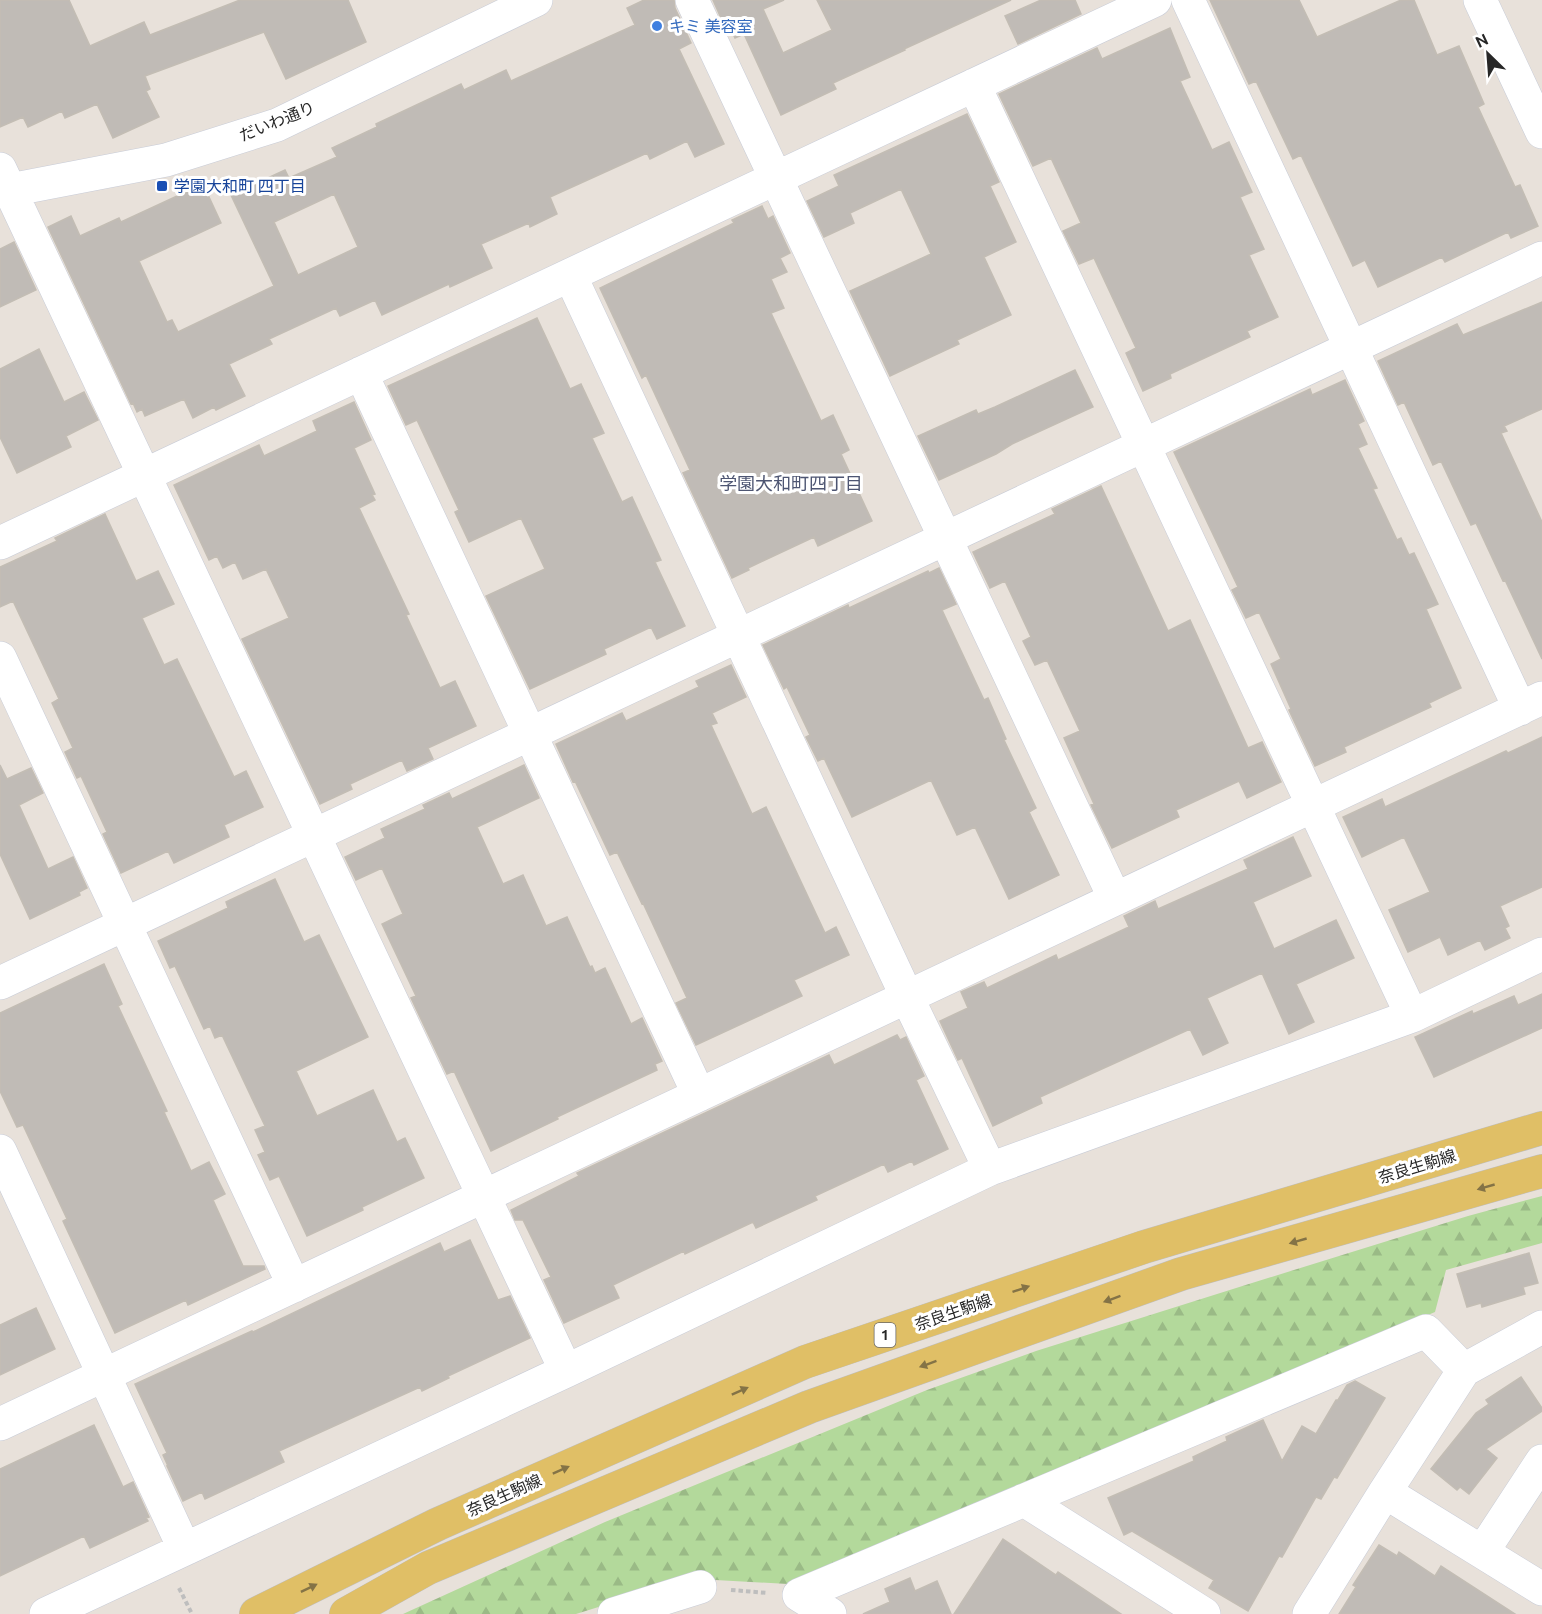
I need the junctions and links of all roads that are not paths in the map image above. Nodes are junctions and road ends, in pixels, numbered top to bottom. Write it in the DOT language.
graph roads {
  1 [pos="536,0"];
  2 [pos="692,0"];
  3 [pos="1155,0"];
  4 [pos="1188,0"];
  5 [pos="1480,0"];
  6 [pos="974,85"];
  7 [pos="1542,132"];
  8 [pos="776,179"];
  9 [pos="3,183"];
  10 [pos="1542,258"];
  11 [pos="570,275"];
  12 [pos="1351,348"];
  13 [pos="361,373"];
  14 [pos="1144,445"];
  15 [pos="144,475"];
  16 [pos="946,538"];
  17 [pos="0,543"];
  18 [pos="738,636"];
  19 [pos="0,658"];
  20 [pos="1531,704"];
  21 [pos="530,733"];
  22 [pos="1314,806"];
  23 [pos="314,835"];
  24 [pos="1115,899"];
  25 [pos="125,924"];
  26 [pos="1542,954"];
  27 [pos="0,982"];
  28 [pos="907,998"];
  29 [pos="1412,1016"];
  30 [pos="699,1095"];
  31 [pos="1542,1128"];
  32 [pos="0,1151"];
  33 [pos="990,1169"];
  34 [pos="1542,1171"];
  35 [pos="484,1196"];
  36 [pos="294,1286"];
  37 [pos="1542,1326"];
  38 [pos="1464,1370"];
  39 [pos="566,1371"];
  40 [pos="104,1375"];
  41 [pos="0,1424"];
  42 [pos="1542,1461"];
  43 [pos="1385,1492"];
  44 [pos="1024,1500"];
  45 [pos="184,1548"];
  46 [pos="1483,1551"];
  47 [pos="700,1587"];
  48 [pos="1542,1589"];
  49 [pos="46,1614"];
  50 [pos="256,1614"];
  51 [pos="346,1614"];
  52 [pos="614,1614"];
  53 [pos="830,1614"];
  54 [pos="1204,1614"];
  55 [pos="1309,1614"];
  1 -- 9 [label="street, だいわ通り"];
  2 -- 8 [label="street"];
  3 -- 6 [label="street"];
  4 -- 12 [label="street"];
  5 -- 7 [label="street"];
  6 -- 8 [label="street"];
  6 -- 14 [label="street"];
  8 -- 11 [label="street"];
  8 -- 16 [label="street"];
  9 -- 15 [label="street"];
  10 -- 12 [label="street"];
  11 -- 13 [label="street"];
  11 -- 18 [label="street"];
  12 -- 14 [label="street"];
  12 -- 20 [label="street"];
  13 -- 15 [label="street"];
  13 -- 21 [label="street"];
  14 -- 16 [label="street"];
  14 -- 22 [label="street"];
  15 -- 17 [label="street"];
  15 -- 23 [label="street"];
  16 -- 18 [label="street"];
  16 -- 24 [label="street"];
  18 -- 21 [label="street"];
  18 -- 28 [label="street"];
  19 -- 25 [label="street"];
  20 -- 22 [label="street"];
  21 -- 23 [label="street"];
  21 -- 30 [label="street"];
  22 -- 24 [label="street"];
  22 -- 29 [label="street"];
  23 -- 25 [label="street"];
  23 -- 35 [label="street"];
  24 -- 28 [label="street"];
  25 -- 27 [label="street"];
  25 -- 36 [label="street"];
  26 -- 29 [label="street"];
  28 -- 30 [label="street"];
  28 -- 33 [label="street"];
  29 -- 33 [label="street"];
  30 -- 35 [label="street"];
  50 -- 31 [label="main road, 奈良生駒線 / 1, one-way"];
  32 -- 40 [label="street"];
  33 -- 39 [label="street"];
  34 -- 51 [label="main road, one-way"];
  35 -- 36 [label="street"];
  35 -- 39 [label="street"];
  36 -- 40 [label="street"];
  37 -- 38 [label="street"];
  38 -- 43 [label="street"];
  38 -- 44 [label="street"];
  39 -- 45 [label="street"];
  40 -- 41 [label="street"];
  40 -- 45 [label="street"];
  42 -- 46 [label="street"];
  43 -- 46 [label="street"];
  43 -- 55 [label="street"];
  44 -- 53 [label="street"];
  44 -- 54 [label="street"];
  45 -- 49 [label="street"];
  46 -- 48 [label="street"];
  47 -- 52 [label="street"];
}
